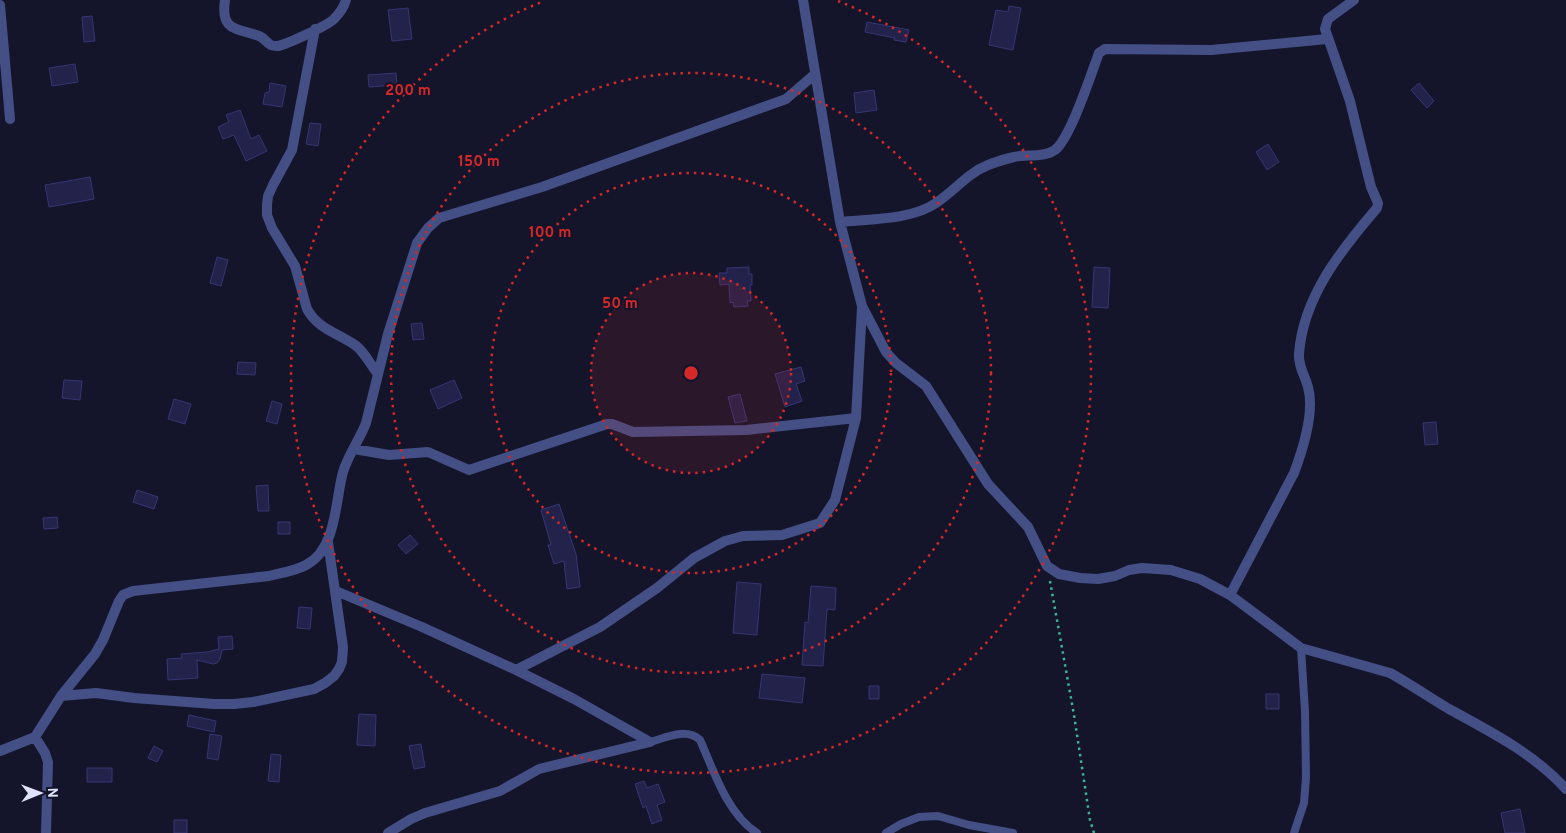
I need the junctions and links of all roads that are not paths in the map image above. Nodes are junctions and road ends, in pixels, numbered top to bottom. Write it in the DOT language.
graph roads {
  1 [pos="225,0"];
  2 [pos="346,0"];
  3 [pos="803,0"];
  4 [pos="1354,0"];
  5 [pos="0,5"];
  6 [pos="315,29"];
  7 [pos="1327,39"];
  8 [pos="815,74"];
  9 [pos="10,119"];
  10 [pos="840,222"];
  11 [pos="862,306"];
  12 [pos="377,373"];
  13 [pos="856,418"];
  14 [pos="354,449"];
  15 [pos="328,542"];
  16 [pos="336,591"];
  17 [pos="1230,595"];
  18 [pos="1301,648"];
  19 [pos="516,670"];
  20 [pos="61,696"];
  21 [pos="35,737"];
  22 [pos="650,742"];
  23 [pos="0,751"];
  24 [pos="1566,789"];
  25 [pos="46,833"];
  26 [pos="388,833"];
  27 [pos="757,833"];
  28 [pos="886,833"];
  29 [pos="1013,833"];
  30 [pos="1294,833"];
  1 -- 6 [label="street"];
  2 -- 6 [label="street"];
  3 -- 8 [label="street"];
  4 -- 7 [label="street"];
  5 -- 9 [label="street"];
  6 -- 12 [label="street"];
  7 -- 10 [label="street"];
  7 -- 17 [label="street"];
  8 -- 10 [label="street"];
  8 -- 12 [label="street"];
  10 -- 11 [label="street"];
  11 -- 13 [label="street"];
  11 -- 17 [label="street"];
  12 -- 14 [label="street"];
  13 -- 14 [label="street"];
  13 -- 19 [label="street"];
  14 -- 15 [label="street"];
  15 -- 16 [label="street"];
  15 -- 20 [label="street"];
  16 -- 19 [label="street"];
  16 -- 20 [label="street"];
  17 -- 18 [label="street"];
  18 -- 24 [label="street"];
  18 -- 30 [label="lane"];
  19 -- 22 [label="street"];
  20 -- 21 [label="street"];
  21 -- 23 [label="street"];
  21 -- 25 [label="street"];
  22 -- 26 [label="street"];
  22 -- 27 [label="lane"];
  28 -- 29 [label="lane"];
}
